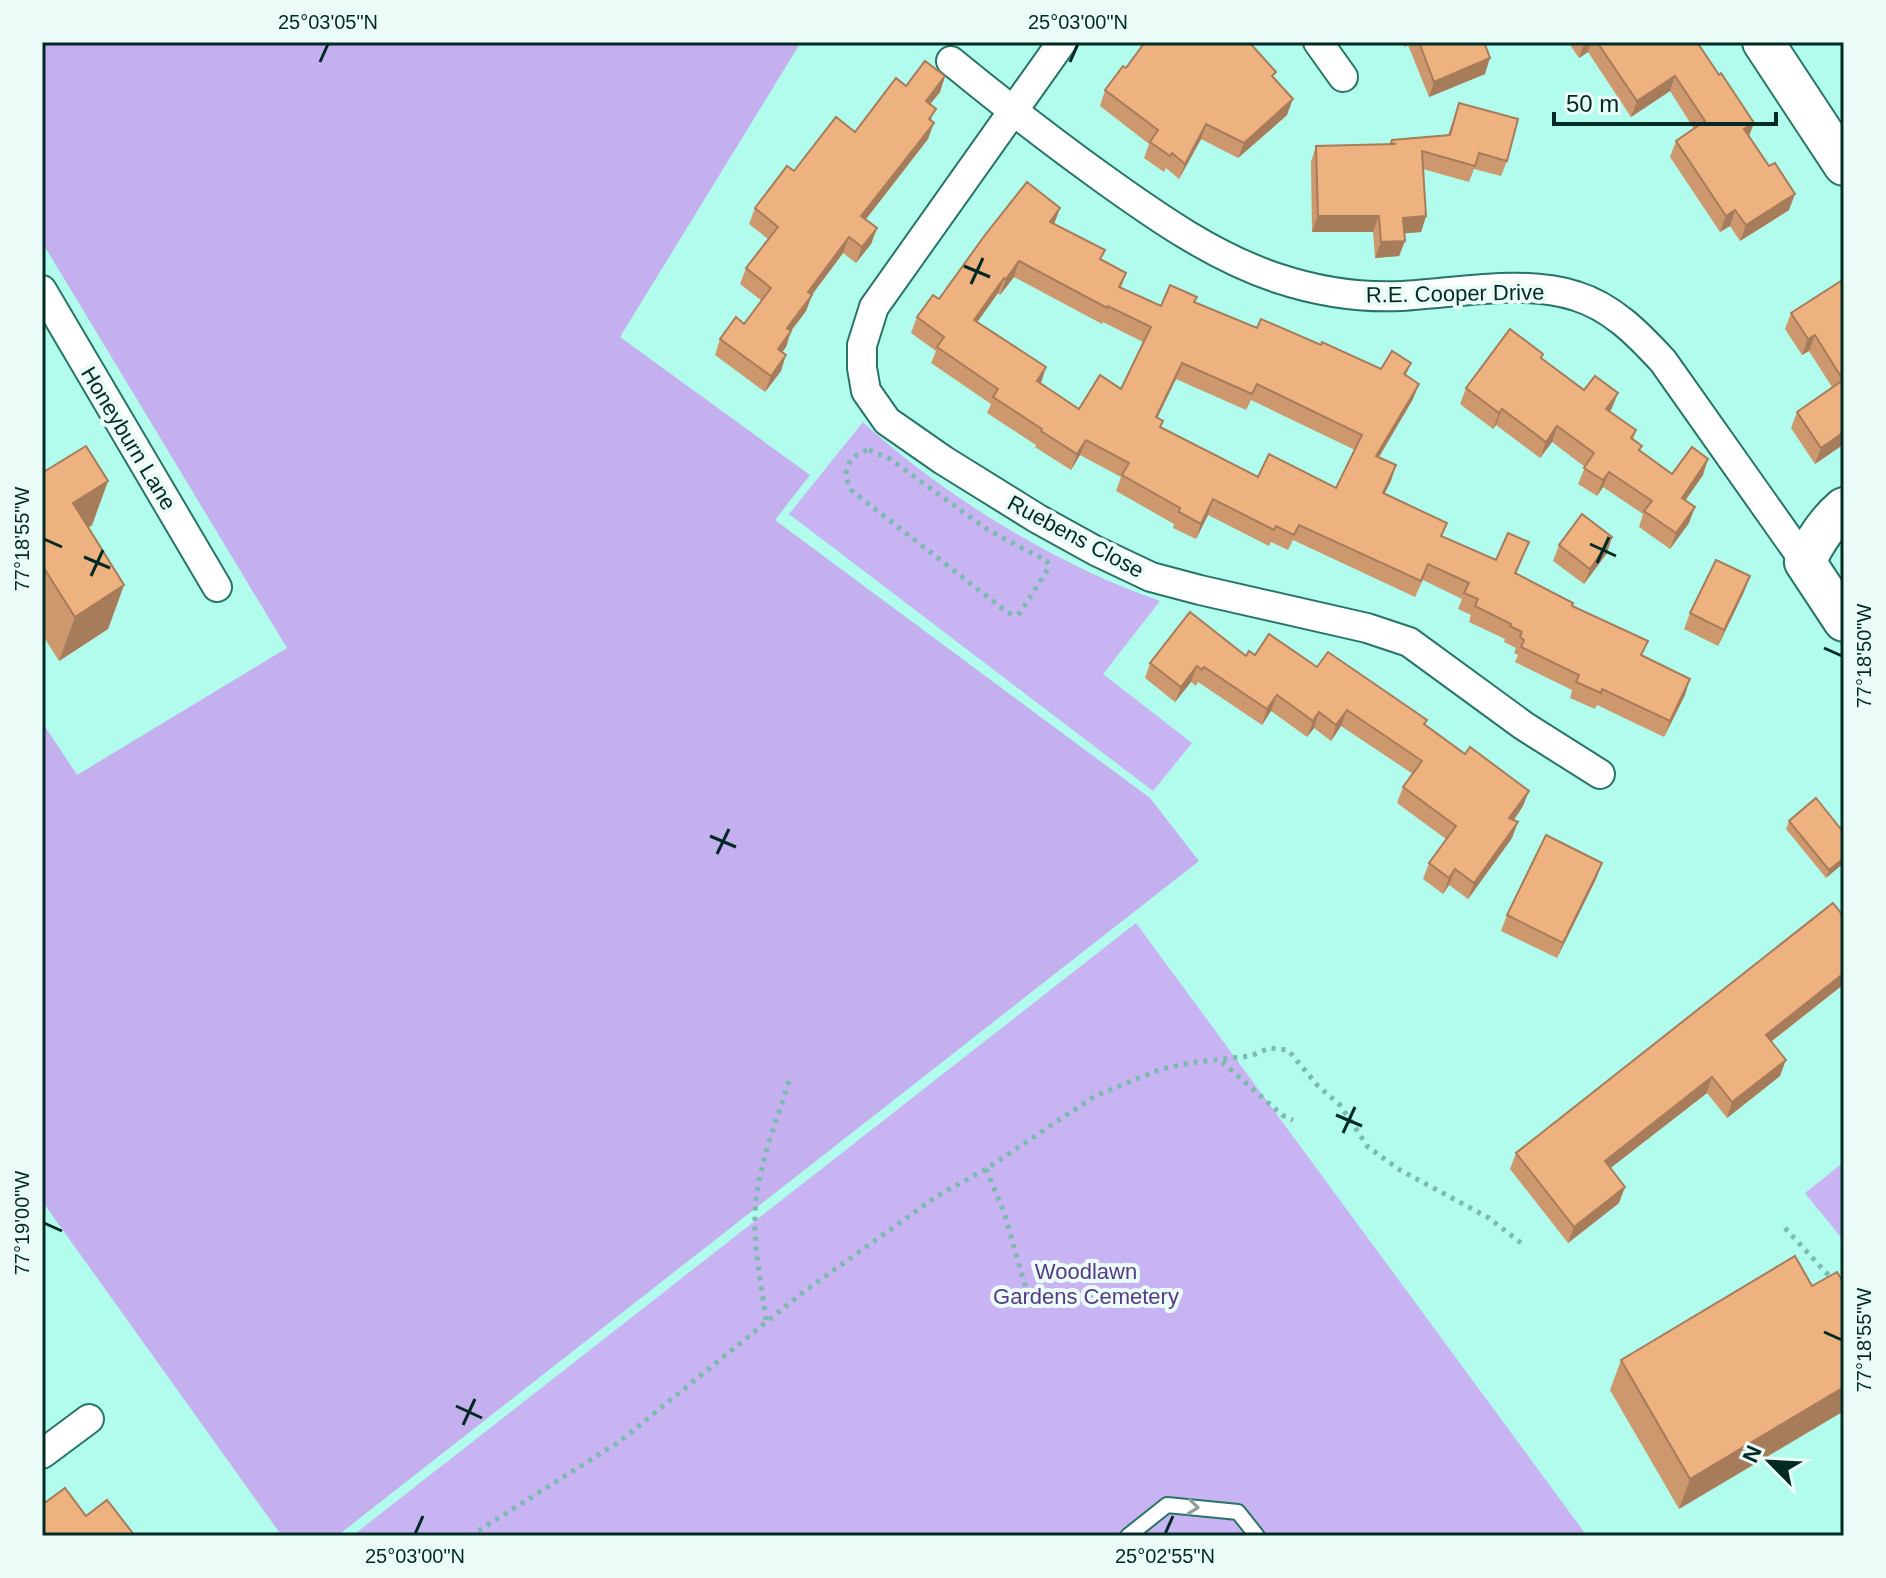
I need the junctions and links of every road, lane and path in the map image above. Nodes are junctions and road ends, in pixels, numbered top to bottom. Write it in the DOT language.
graph roads {
  1 [pos="1062,42"];
  2 [pos="1318,42"];
  3 [pos="1763,42"];
  4 [pos="951,61"];
  5 [pos="1343,77"];
  6 [pos="1013,113"];
  7 [pos="1844,165"];
  8 [pos="42,290"];
  9 [pos="1844,508"];
  10 [pos="1805,562"];
  11 [pos="217,587"];
  12 [pos="1007,612"];
  13 [pos="1844,621"];
  14 [pos="1600,774"];
  15 [pos="1221,1061"];
  16 [pos="789,1081"];
  17 [pos="1293,1120"];
  18 [pos="986,1169"];
  19 [pos="1785,1228"];
  20 [pos="1525,1246"];
  21 [pos="1834,1281"];
  22 [pos="1032,1310"];
  23 [pos="767,1321"];
  24 [pos="89,1419"];
  25 [pos="42,1454"];
  26 [pos="470,1536"];
  27 [pos="1128,1536"];
  28 [pos="1257,1536"];
  1 -- 6 [label="street, Ruebens Close"];
  2 -- 5 [label="street"];
  3 -- 7 [label="street"];
  4 -- 6 [label="street, R.E. Cooper Drive"];
  6 -- 10 [label="street, R.E. Cooper Drive"];
  6 -- 14 [label="street, Ruebens Close"];
  8 -- 11 [label="street, Honeyburn Lane"];
  9 -- 10 [label="street"];
  10 -- 13 [label="street"];
  12 -- 12 [label="path"];
  15 -- 17 [label="path"];
  15 -- 18 [label="path"];
  15 -- 20 [label="path"];
  16 -- 23 [label="path"];
  18 -- 22 [label="path"];
  18 -- 23 [label="path"];
  19 -- 21 [label="path"];
  23 -- 26 [label="path"];
  24 -- 25 [label="street"];
  27 -- 28 [label="lane, one-way"];
}
